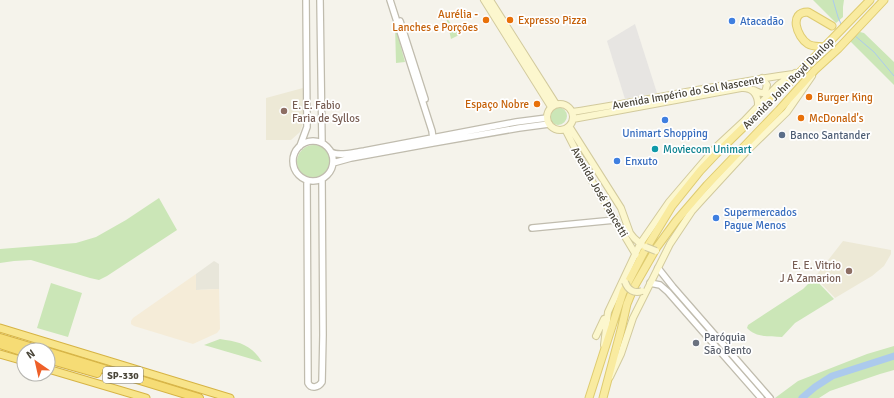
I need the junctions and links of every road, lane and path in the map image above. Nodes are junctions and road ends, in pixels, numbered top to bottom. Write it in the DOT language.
graph roads {
  1 [pos="306,0"];
  2 [pos="320,0"];
  3 [pos="390,0"];
  4 [pos="394,0"];
  5 [pos="484,0"];
  6 [pos="490,0"];
  7 [pos="870,0"];
  8 [pos="884,0"];
  9 [pos="832,26"];
  10 [pos="824,47"];
  11 [pos="802,70"];
  12 [pos="815,70"];
  13 [pos="796,73"];
  14 [pos="762,78"];
  15 [pos="751,90"];
  16 [pos="758,105"];
  17 [pos="553,106"];
  18 [pos="573,116"];
  19 [pos="548,121"];
  20 [pos="567,127"];
  21 [pos="434,136"];
  22 [pos="322,143"];
  23 [pos="435,143"];
  24 [pos="300,146"];
  25 [pos="331,152"];
  26 [pos="333,163"];
  27 [pos="322,180"];
  28 [pos="307,181"];
  29 [pos="615,220"];
  30 [pos="532,228"];
  31 [pos="643,246"];
  32 [pos="636,255"];
  33 [pos="659,266"];
  34 [pos="625,275"];
  35 [pos="650,283"];
  36 [pos="608,312"];
  37 [pos="0,328"];
  38 [pos="596,336"];
  39 [pos="0,338"];
  40 [pos="16,343"];
  41 [pos="0,344"];
  42 [pos="16,349"];
  43 [pos="0,354"];
  44 [pos="56,354"];
  45 [pos="16,359"];
  46 [pos="56,361"];
  47 [pos="599,364"];
  48 [pos="56,371"];
  49 [pos="606,384"];
  50 [pos="146,398"];
  51 [pos="180,398"];
  52 [pos="199,398"];
  53 [pos="230,398"];
  54 [pos="589,398"];
  55 [pos="603,398"];
  56 [pos="761,398"];
  57 [pos="770,398"];
  1 -- 24 [label="street"];
  2 -- 22 [label="street"];
  3 -- 21 [label="street"];
  4 -- 21 [label="street"];
  5 -- 17 [label="main road"];
  6 -- 17 [label="main road"];
  7 -- 10 [label="main road, Avenida John Boyd Dunlop"];
  8 -- 12 [label="main road, Avenida John Boyd Dunlop"];
  9 -- 10 [label="main road"];
  10 -- 11 [label="main road, Avenida John Boyd Dunlop"];
  11 -- 13 [label="main road, Avenida Império do Sol Nascente"];
  11 -- 47 [label="main road, Avenida John Boyd Dunlop"];
  12 -- 33 [label="main road, Avenida John Boyd Dunlop"];
  12 -- 49 [label="main road, Avenida John Boyd Dunlop"];
  13 -- 14 [label="main road, Avenida Império do Sol Nascente"];
  13 -- 16 [label="main road"];
  14 -- 15 [label="main road, Avenida Império do Sol Nascente"];
  14 -- 18 [label="main road, Avenida Império do Sol Nascente"];
  15 -- 16 [label="main road"];
  15 -- 18 [label="main road, Avenida Império do Sol Nascente"];
  16 -- 31 [label="main road"];
  17 -- 18 [label="main road"];
  17 -- 19 [label="main road"];
  18 -- 20 [label="main road"];
  19 -- 20 [label="main road"];
  19 -- 21 [label="street"];
  19 -- 23 [label="street"];
  20 -- 29 [label="main road, Avenida José Pancetti"];
  20 -- 31 [label="main road, Avenida José Pancetti"];
  21 -- 23 [label="street"];
  21 -- 25 [label="street"];
  22 -- 24 [label="street"];
  22 -- 25 [label="street"];
  23 -- 26 [label="street"];
  24 -- 28 [label="street"];
  25 -- 26 [label="street"];
  26 -- 27 [label="street"];
  27 -- 28 [label="street"];
  27 -- 28 [label="street"];
  29 -- 30 [label="street"];
  29 -- 32 [label="main road, Avenida José Pancetti"];
  31 -- 32 [label="main road"];
  31 -- 33 [label="main road, Avenida José Pancetti, bridge"];
  32 -- 34 [label="main road"];
  33 -- 35 [label="main road, Avenida John Boyd Dunlop"];
  33 -- 57 [label="street"];
  34 -- 35 [label="main road, bridge"];
  34 -- 36 [label="main road"];
  35 -- 49 [label="main road"];
  35 -- 56 [label="street"];
  36 -- 38 [label="main road"];
  36 -- 47 [label="main road"];
  37 -- 53 [label="highway"];
  39 -- 40 [label="highway"];
  41 -- 42 [label="highway"];
  43 -- 45 [label="highway"];
  44 -- 52 [label="highway, SP-330"];
  46 -- 51 [label="highway, SP-330"];
  47 -- 54 [label="main road, Avenida John Boyd Dunlop"];
  48 -- 50 [label="highway"];
  49 -- 55 [label="main road, Avenida John Boyd Dunlop"];
}
